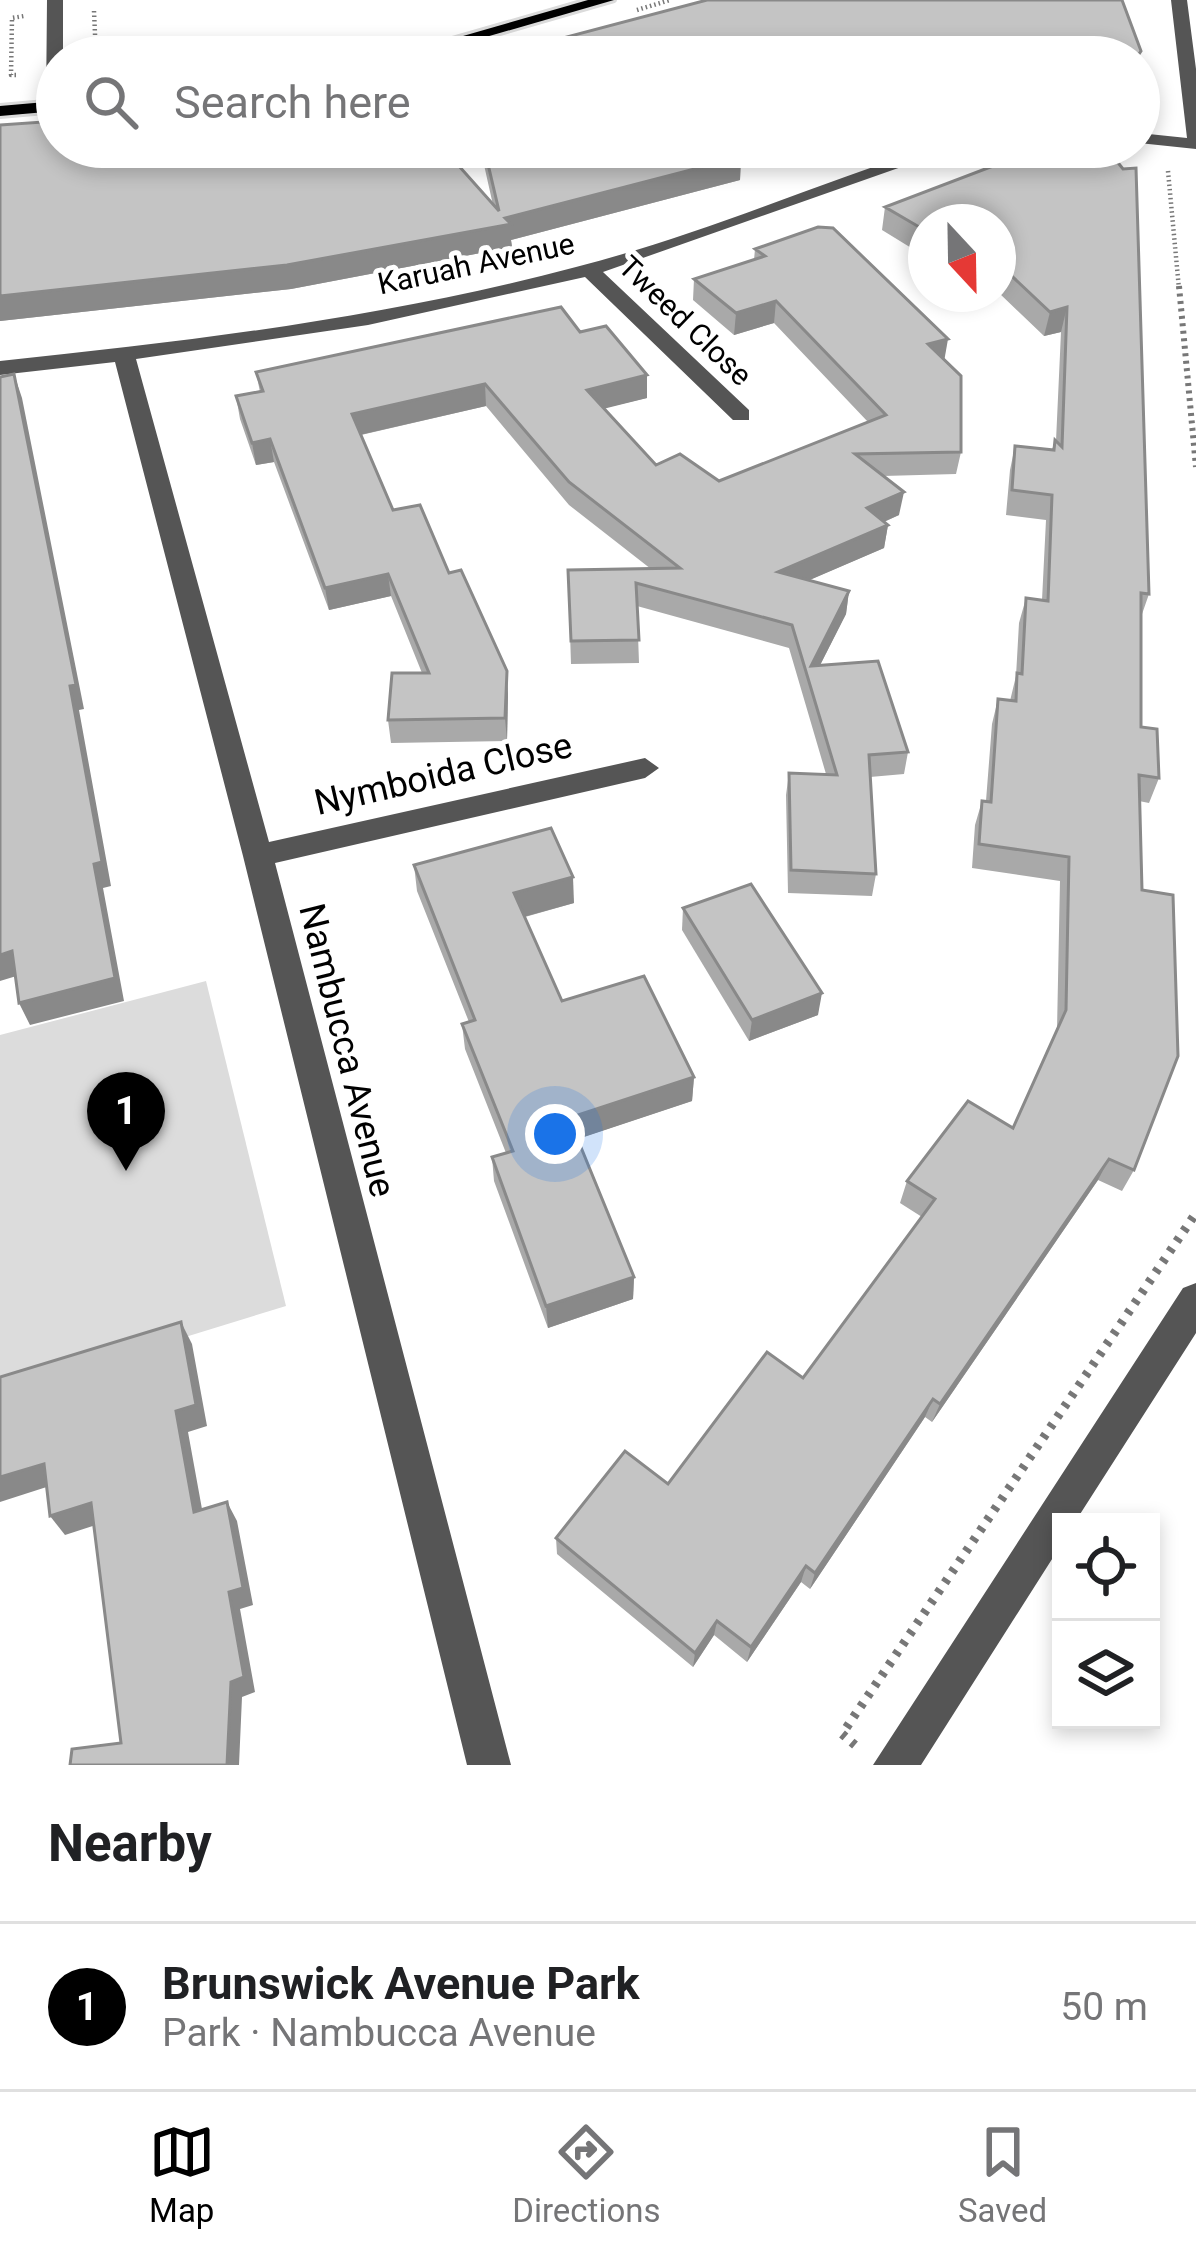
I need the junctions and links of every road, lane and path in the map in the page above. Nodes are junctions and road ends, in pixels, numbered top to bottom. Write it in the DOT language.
graph roads {
  1 [pos="55,0"];
  2 [pos="94,0"];
  3 [pos="606,0"];
  4 [pos="1179,0"];
  5 [pos="30,16"];
  6 [pos="55,36"];
  7 [pos="95,36"];
  8 [pos="475,36"];
  9 [pos="31,74"];
  10 [pos="36,108"];
  11 [pos="0,111"];
  12 [pos="1160,139"];
  13 [pos="1196,141"];
  14 [pos="1160,164"];
  15 [pos="888,168"];
  16 [pos="589,270"];
  17 [pos="124,356"];
  18 [pos="0,368"];
  19 [pos="741,415"];
  20 [pos="1196,467"];
  21 [pos="645,768"];
  22 [pos="258,856"];
  23 [pos="1196,1214"];
  24 [pos="1196,1300"];
  25 [pos="853,1743"];
  26 [pos="489,1765"];
  27 [pos="895,1765"];
  1 -- 6 [label="street"];
  2 -- 7 [label="path"];
  3 -- 8 [label="main road"];
  4 -- 13 [label="street"];
  5 -- 9 [label="path"];
  10 -- 11 [label="main road"];
  12 -- 13 [label="street"];
  14 -- 20 [label="path"];
  15 -- 16 [label="street, Karuah Avenue"];
  16 -- 17 [label="street, Karuah Avenue"];
  16 -- 19 [label="street, Tweed Close"];
  17 -- 18 [label="street, Karuah Avenue"];
  17 -- 22 [label="street, Nambucca Avenue"];
  21 -- 22 [label="street, Nymboida Close"];
  22 -- 26 [label="street, Nambucca Avenue"];
  23 -- 25 [label="path"];
  24 -- 27 [label="street"];
}
